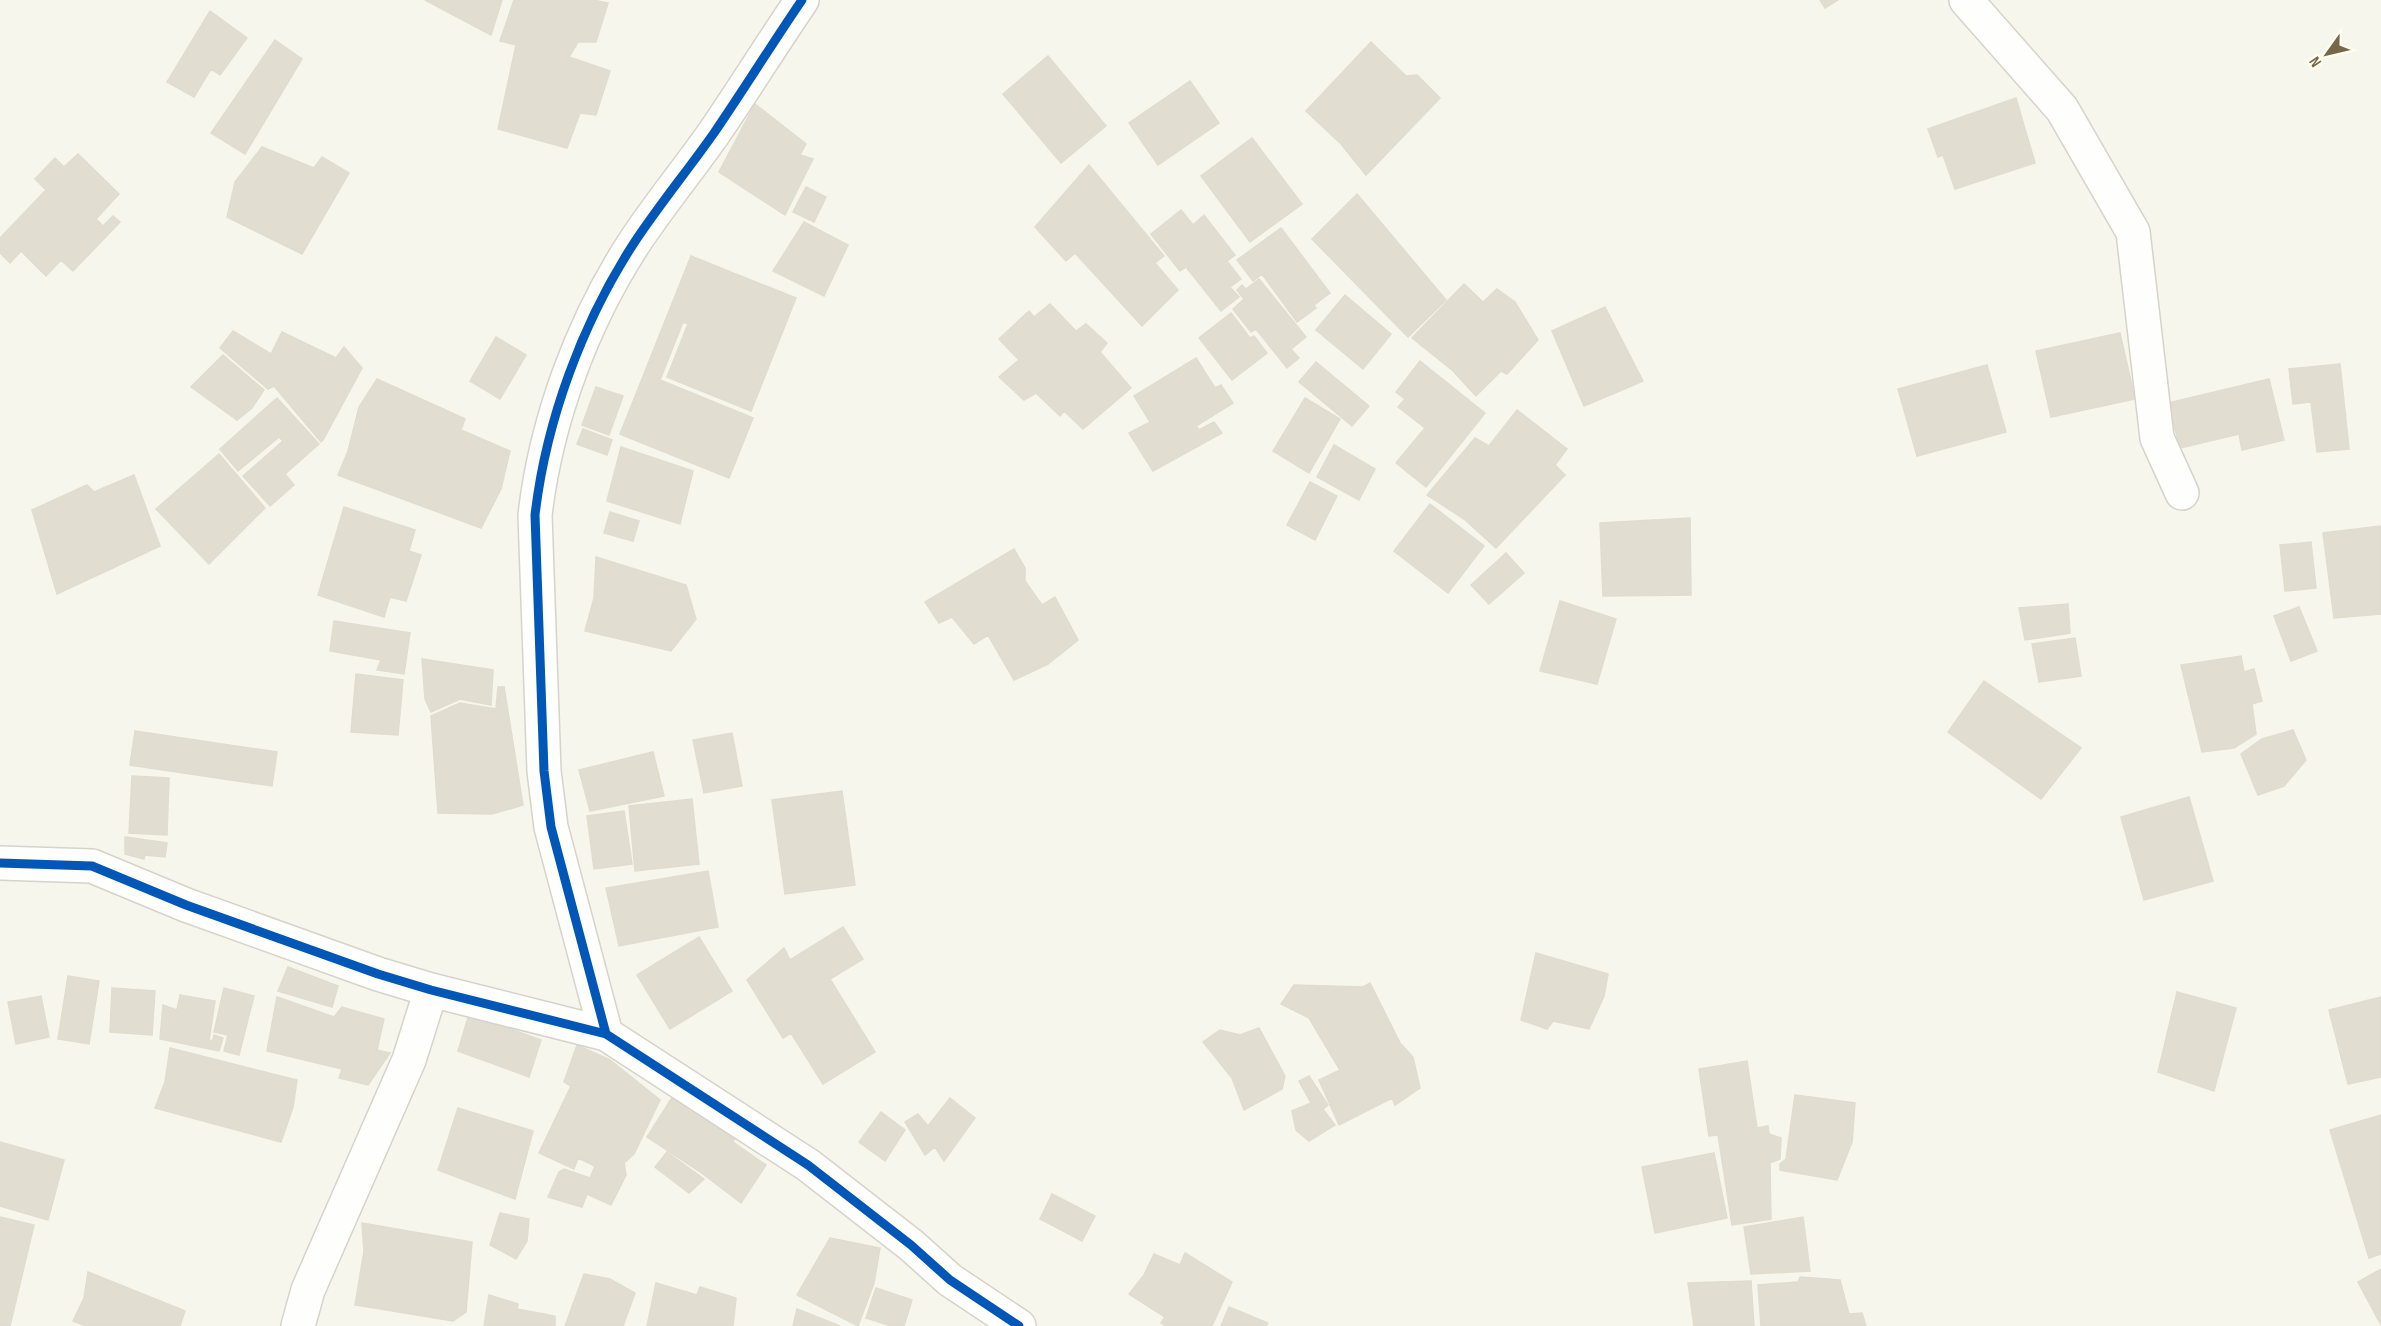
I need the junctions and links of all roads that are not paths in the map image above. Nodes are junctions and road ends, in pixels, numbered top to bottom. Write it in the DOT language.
graph roads {
  1 [pos="802,0"];
  2 [pos="1966,0"];
  3 [pos="2182,493"];
  4 [pos="0,863"];
  5 [pos="431,990"];
  6 [pos="606,1034"];
  7 [pos="298,1326"];
  8 [pos="1019,1326"];
  1 -- 6 [label="street"];
  2 -- 3 [label="street"];
  4 -- 5 [label="street"];
  5 -- 6 [label="street"];
  5 -- 7 [label="street"];
  6 -- 8 [label="street"];
}
